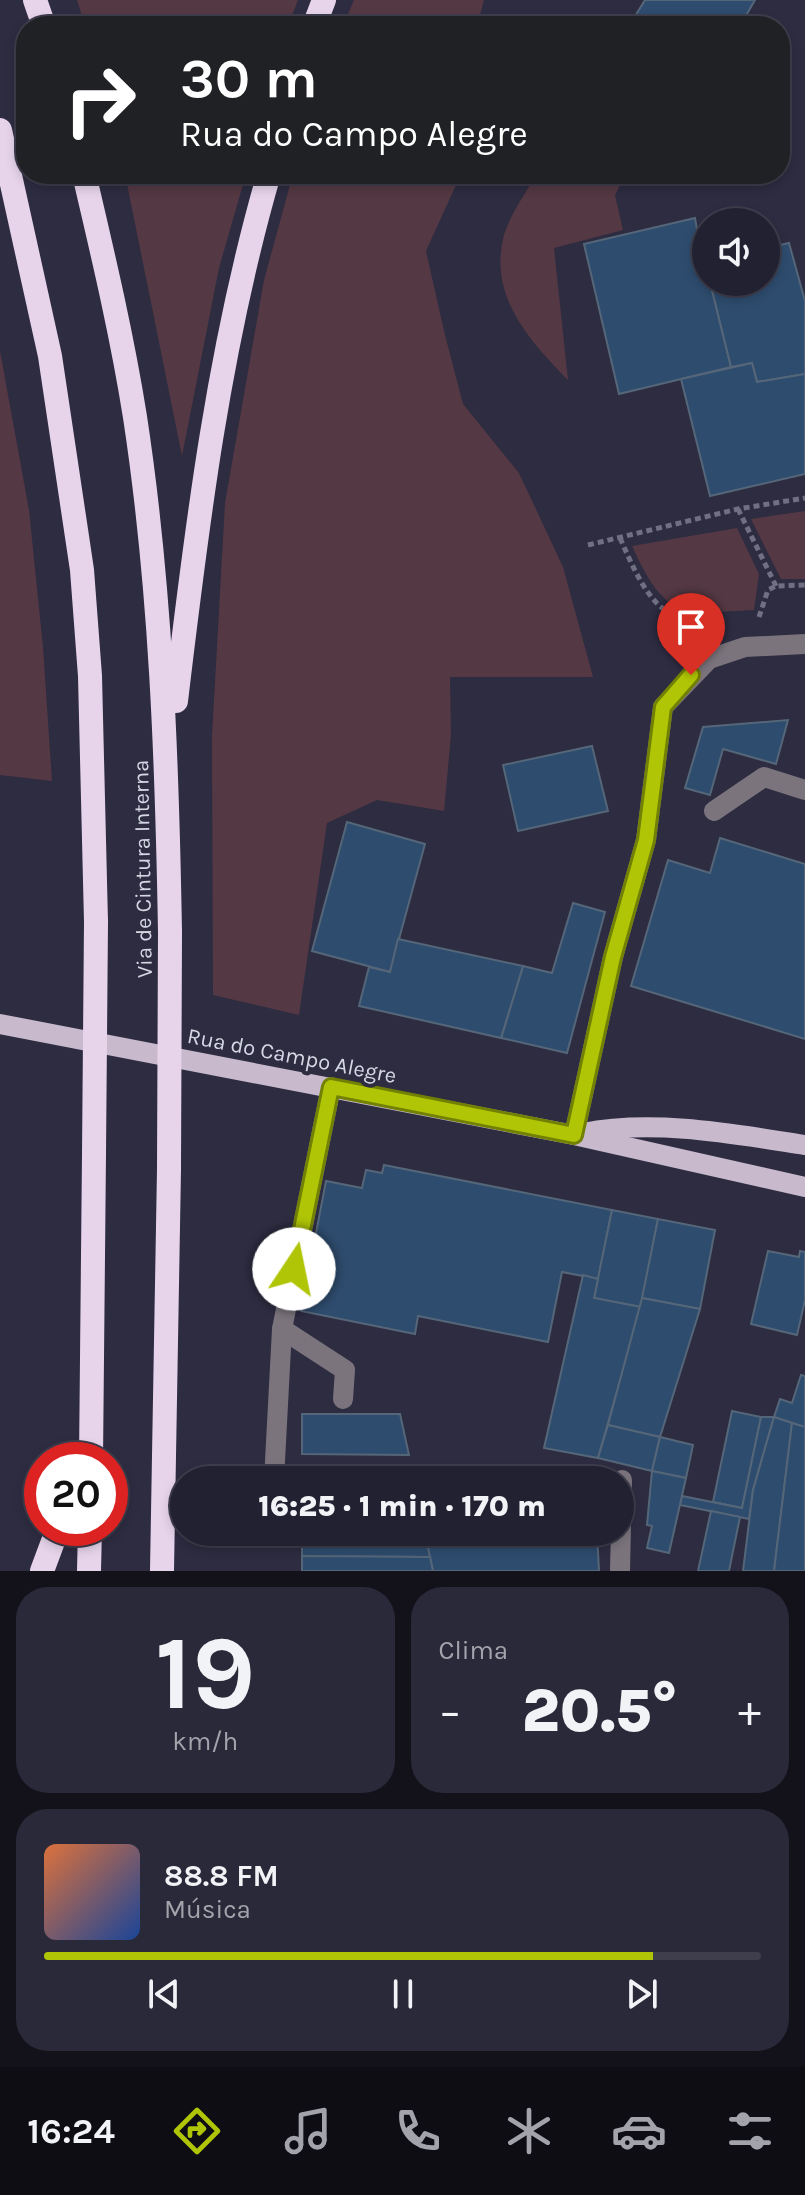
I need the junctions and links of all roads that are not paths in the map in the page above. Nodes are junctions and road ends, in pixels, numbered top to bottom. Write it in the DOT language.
graph roads {
  1 [pos="0,130"];
  2 [pos="86,184"];
  3 [pos="266,184"];
  4 [pos="805,644"];
  5 [pos="167,771"];
  6 [pos="805,790"];
  7 [pos="714,811"];
  8 [pos="0,1024"];
  9 [pos="331,1087"];
  10 [pos="574,1135"];
  11 [pos="805,1145"];
  12 [pos="805,1187"];
  13 [pos="282,1329"];
  14 [pos="343,1399"];
  15 [pos="89,1442"];
  16 [pos="275,1466"];
  17 [pos="51,1546"];
  18 [pos="90,1546"];
  19 [pos="621,1546"];
  20 [pos="42,1571"];
  21 [pos="89,1571"];
  22 [pos="162,1571"];
  23 [pos="620,1571"];
  1 -- 15 [label="highway, bridge"];
  2 -- 5 [label="highway, Via de Cintura Interna"];
  3 -- 5 [label="highway"];
  4 -- 10 [label="street"];
  5 -- 22 [label="highway, Via de Cintura Interna, bridge"];
  6 -- 7 [label="street"];
  8 -- 9 [label="main road, Rua do Campo Alegre"];
  9 -- 10 [label="main road, Rua do Campo Alegre"];
  9 -- 13 [label="street"];
  10 -- 11 [label="main road, Rua do Campo Alegre"];
  10 -- 12 [label="main road, Rua do Campo Alegre"];
  13 -- 14 [label="street"];
  13 -- 16 [label="street"];
  17 -- 20 [label="highway"];
  18 -- 21 [label="highway"];
  19 -- 23 [label="street"];
}
